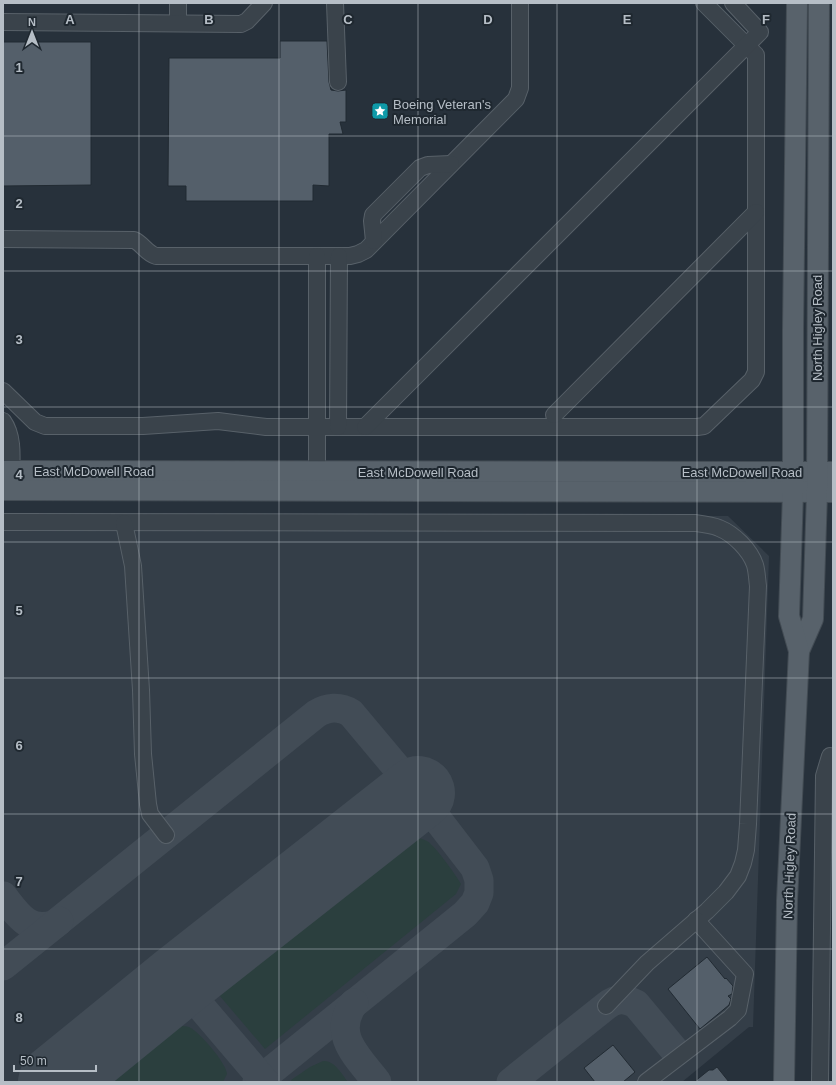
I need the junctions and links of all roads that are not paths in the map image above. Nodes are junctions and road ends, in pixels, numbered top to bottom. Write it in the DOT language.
graph roads {
  1 [pos="178,3"];
  2 [pos="264,3"];
  3 [pos="335,3"];
  4 [pos="520,3"];
  5 [pos="704,3"];
  6 [pos="733,3"];
  7 [pos="797,3"];
  8 [pos="819,3"];
  9 [pos="3,22"];
  10 [pos="178,23"];
  11 [pos="747,46"];
  12 [pos="338,82"];
  13 [pos="756,212"];
  14 [pos="3,239"];
  15 [pos="317,256"];
  16 [pos="339,256"];
  17 [pos="3,391"];
  18 [pos="554,415"];
  19 [pos="3,421"];
  20 [pos="317,427"];
  21 [pos="338,427"];
  22 [pos="365,427"];
  23 [pos="793,472"];
  24 [pos="825,472"];
  25 [pos="7,480"];
  26 [pos="317,481"];
  27 [pos="793,492"];
  28 [pos="825,492"];
  29 [pos="3,522"];
  30 [pos="124,523"];
  31 [pos="799,651"];
  32 [pos="830,756"];
  33 [pos="166,835"];
  34 [pos="696,920"];
  35 [pos="606,1006"];
  36 [pos="646,1082"];
  37 [pos="784,1082"];
  38 [pos="820,1082"];
  1 -- 10 [label="street"];
  2 -- 10 [label="street"];
  3 -- 12 [label="street"];
  4 -- 16 [label="street"];
  5 -- 11 [label="street"];
  6 -- 11 [label="street"];
  7 -- 23 [label="main road, North Higley Road"];
  8 -- 24 [label="main road, North Higley Road"];
  9 -- 10 [label="street"];
  11 -- 13 [label="street"];
  11 -- 22 [label="street"];
  13 -- 18 [label="street"];
  13 -- 22 [label="street"];
  14 -- 15 [label="street"];
  15 -- 16 [label="street"];
  15 -- 20 [label="street"];
  16 -- 21 [label="street"];
  17 -- 20 [label="street"];
  19 -- 25 [label="street"];
  20 -- 21 [label="street"];
  20 -- 26 [label="street"];
  21 -- 22 [label="street"];
  23 -- 24 [label="main road, East McDowell Road"];
  23 -- 26 [label="main road, East McDowell Road"];
  23 -- 27 [label="main road, North Higley Road"];
  24 -- 28 [label="main road, North Higley Road"];
  25 -- 26 [label="main road, East McDowell Road"];
  26 -- 27 [label="main road, East McDowell Road"];
  27 -- 28 [label="main road, East McDowell Road"];
  27 -- 31 [label="main road, North Higley Road"];
  28 -- 31 [label="main road, North Higley Road"];
  29 -- 30 [label="street"];
  30 -- 33 [label="street"];
  30 -- 34 [label="street"];
  31 -- 37 [label="main road, North Higley Road"];
  32 -- 38 [label="street"];
  34 -- 35 [label="street"];
  34 -- 36 [label="street"];
}
